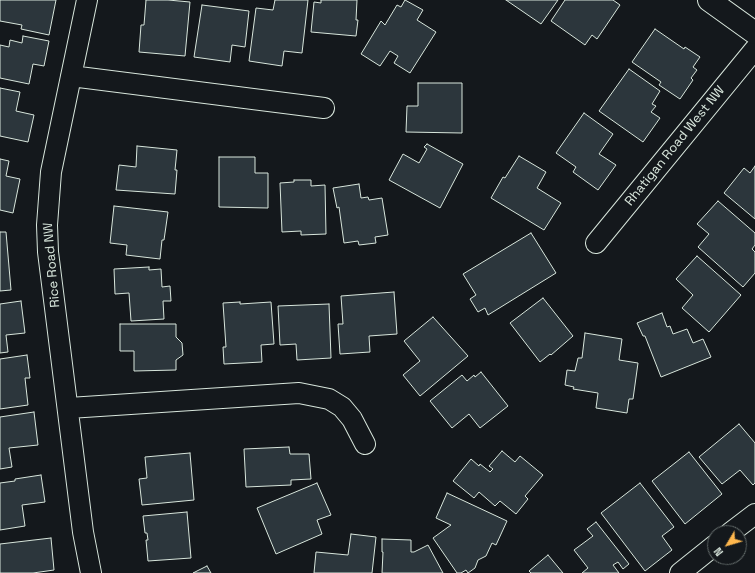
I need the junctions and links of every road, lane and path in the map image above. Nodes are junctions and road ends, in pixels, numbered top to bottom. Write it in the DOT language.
graph roads {
  1 [pos="87,0"];
  2 [pos="709,0"];
  3 [pos="755,33"];
  4 [pos="755,49"];
  5 [pos="71,76"];
  6 [pos="324,108"];
  7 [pos="596,243"];
  8 [pos="69,408"];
  9 [pos="365,444"];
  10 [pos="755,514"];
  11 [pos="741,525"];
  12 [pos="707,551"];
  13 [pos="91,573"];
  14 [pos="680,573"];
  1 -- 5 [label="street, Rice Road NW"];
  2 -- 3 [label="street"];
  4 -- 7 [label="street, Rhatigan Road West NW"];
  5 -- 6 [label="street"];
  5 -- 8 [label="street, Rice Road NW"];
  8 -- 9 [label="street"];
  8 -- 13 [label="street, Rice Road NW"];
  10 -- 11 [label="street"];
  12 -- 14 [label="street"];
}
